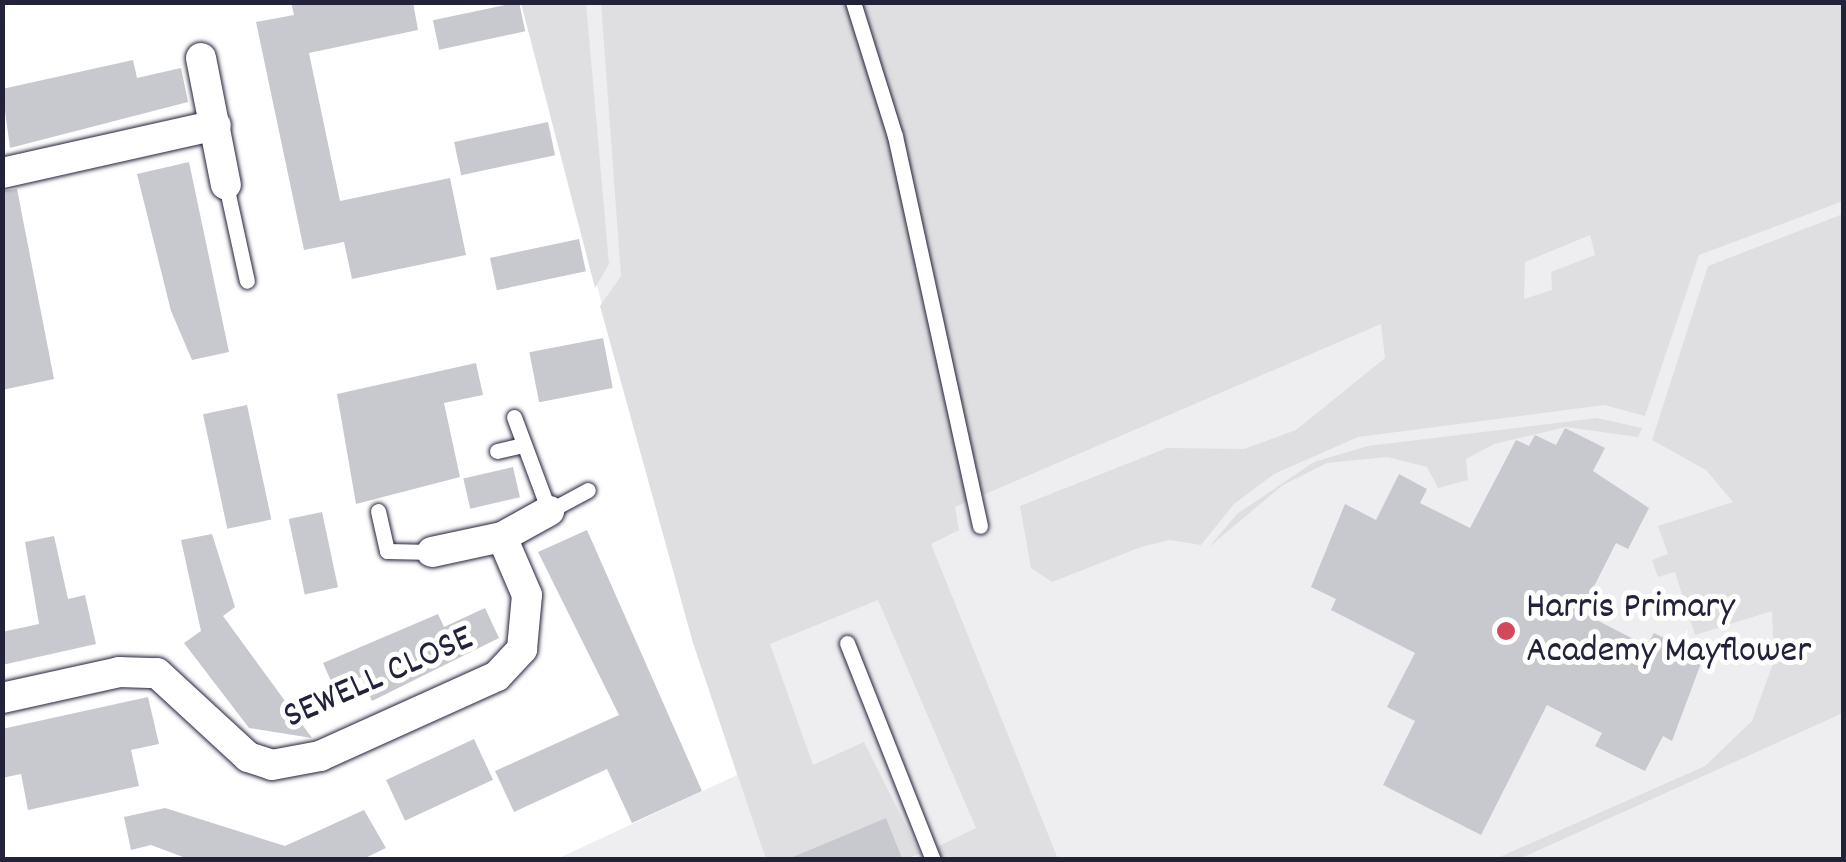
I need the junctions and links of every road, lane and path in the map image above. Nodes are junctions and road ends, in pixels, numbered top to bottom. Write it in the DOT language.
graph roads {
  1 [pos="852,2"];
  2 [pos="202,58"];
  3 [pos="216,125"];
  4 [pos="2,172"];
  5 [pos="226,184"];
  6 [pos="247,281"];
  7 [pos="514,417"];
  8 [pos="522,444"];
  9 [pos="497,451"];
  10 [pos="588,490"];
  11 [pos="378,511"];
  12 [pos="550,511"];
  13 [pos="980,526"];
  14 [pos="502,537"];
  15 [pos="432,552"];
  16 [pos="847,643"];
  17 [pos="2,698"];
  18 [pos="933,860"];
  1 -- 13 [label="lane"];
  2 -- 3 [label="street"];
  3 -- 4 [label="street"];
  3 -- 5 [label="street"];
  5 -- 6 [label="lane"];
  7 -- 8 [label="lane"];
  8 -- 9 [label="lane"];
  8 -- 12 [label="lane"];
  10 -- 12 [label="lane"];
  11 -- 15 [label="lane"];
  12 -- 14 [label="street"];
  14 -- 15 [label="street"];
  14 -- 17 [label="street, SEWELL CLOSE"];
  16 -- 18 [label="lane"];
}
